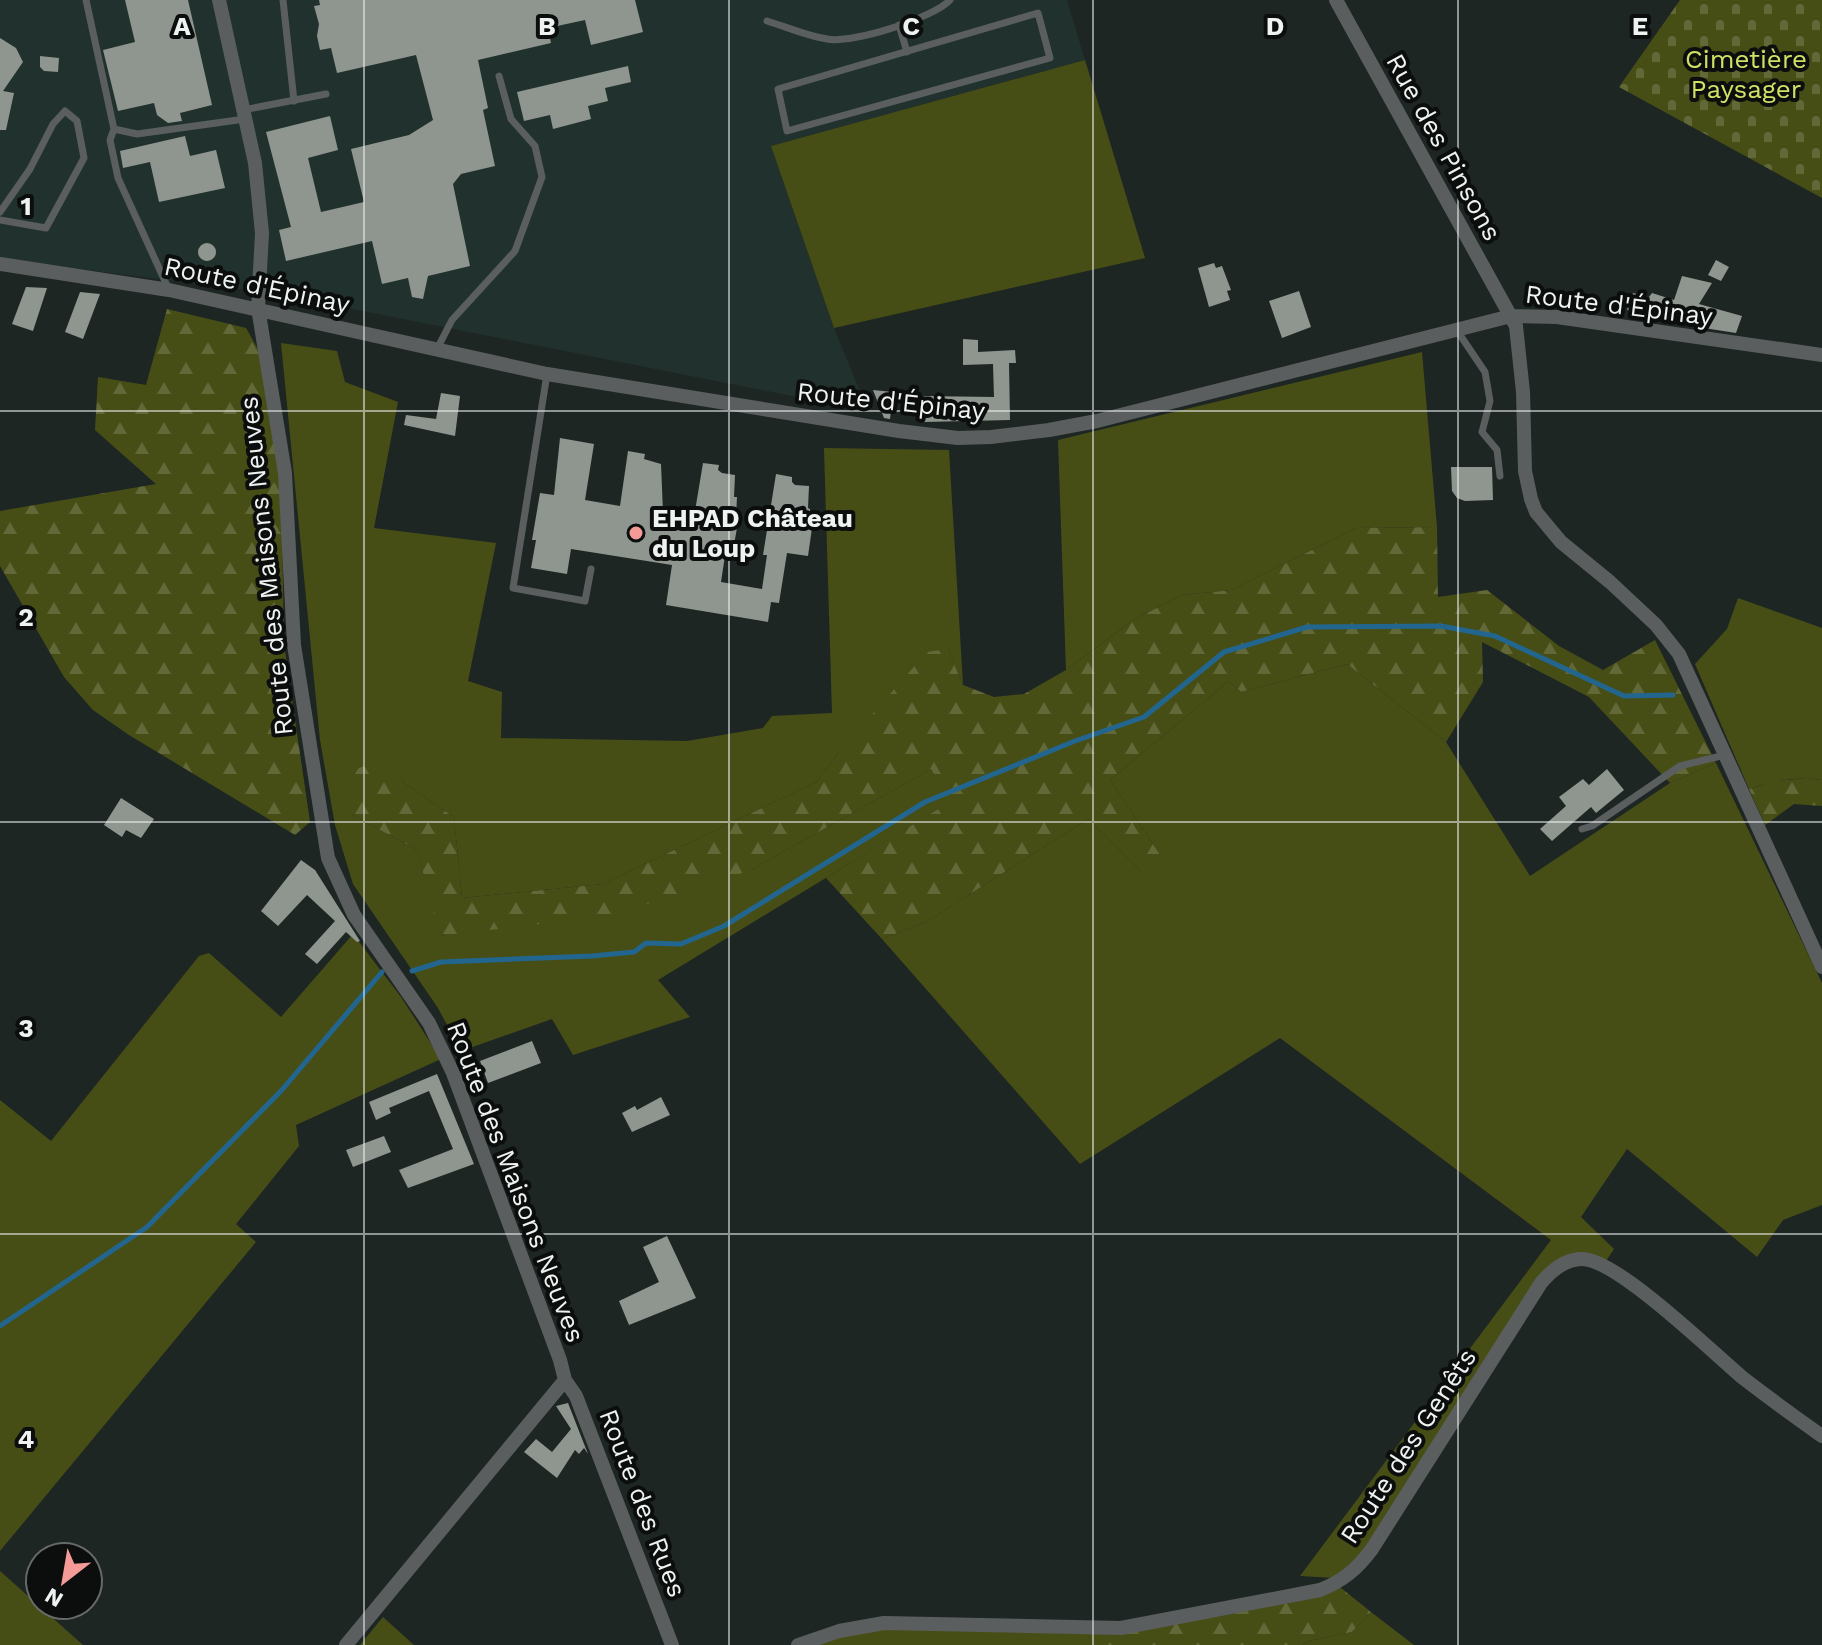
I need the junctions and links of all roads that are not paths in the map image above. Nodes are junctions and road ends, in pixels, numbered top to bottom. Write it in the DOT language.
graph roads {
  1 [pos="86,0"];
  2 [pos="219,0"];
  3 [pos="283,0"];
  4 [pos="950,0"];
  5 [pos="1336,0"];
  6 [pos="767,21"];
  7 [pos="899,25"];
  8 [pos="907,52"];
  9 [pos="499,76"];
  10 [pos="326,94"];
  11 [pos="294,101"];
  12 [pos="244,115"];
  13 [pos="114,129"];
  14 [pos="0,212"];
  15 [pos="0,220"];
  16 [pos="0,264"];
  17 [pos="169,290"];
  18 [pos="258,308"];
  19 [pos="1511,316"];
  20 [pos="1458,332"];
  21 [pos="436,351"];
  22 [pos="1822,355"];
  23 [pos="547,374"];
  24 [pos="1500,476"];
  25 [pos="591,569"];
  26 [pos="1725,755"];
  27 [pos="1582,829"];
  28 [pos="1822,967"];
  29 [pos="565,1380"];
  30 [pos="1822,1436"];
  31 [pos="346,1645"];
  32 [pos="672,1645"];
  33 [pos="798,1645"];
  1 -- 13 [label="lane"];
  2 -- 12 [label="street, Route des Maisons Neuves"];
  3 -- 11 [label="lane"];
  4 -- 7 [label="lane"];
  5 -- 19 [label="street, Rue des Pinsons"];
  6 -- 7 [label="lane"];
  7 -- 8 [label="lane"];
  8 -- 8 [label="lane"];
  9 -- 21 [label="lane"];
  10 -- 11 [label="lane"];
  11 -- 12 [label="lane"];
  12 -- 13 [label="lane"];
  12 -- 18 [label="street, Route des Maisons Neuves"];
  13 -- 17 [label="lane"];
  14 -- 15 [label="lane"];
  16 -- 17 [label="street, Route d'Épinay"];
  17 -- 18 [label="street, Route d'Épinay"];
  18 -- 21 [label="street, Route d'Épinay"];
  18 -- 29 [label="street, Route des Maisons Neuves"];
  19 -- 20 [label="street, Route d'Épinay"];
  19 -- 22 [label="street, Route d'Épinay"];
  19 -- 26 [label="street, Rue des Pinsons"];
  20 -- 23 [label="street, Route d'Épinay"];
  20 -- 24 [label="lane"];
  21 -- 23 [label="street, Route d'Épinay"];
  23 -- 25 [label="lane"];
  26 -- 27 [label="lane"];
  26 -- 28 [label="street, Rue des Pinsons"];
  29 -- 31 [label="street, Route des Maisons Neuves"];
  29 -- 32 [label="street, Route des Rues"];
  30 -- 33 [label="street, Route des Genêts"];
}
